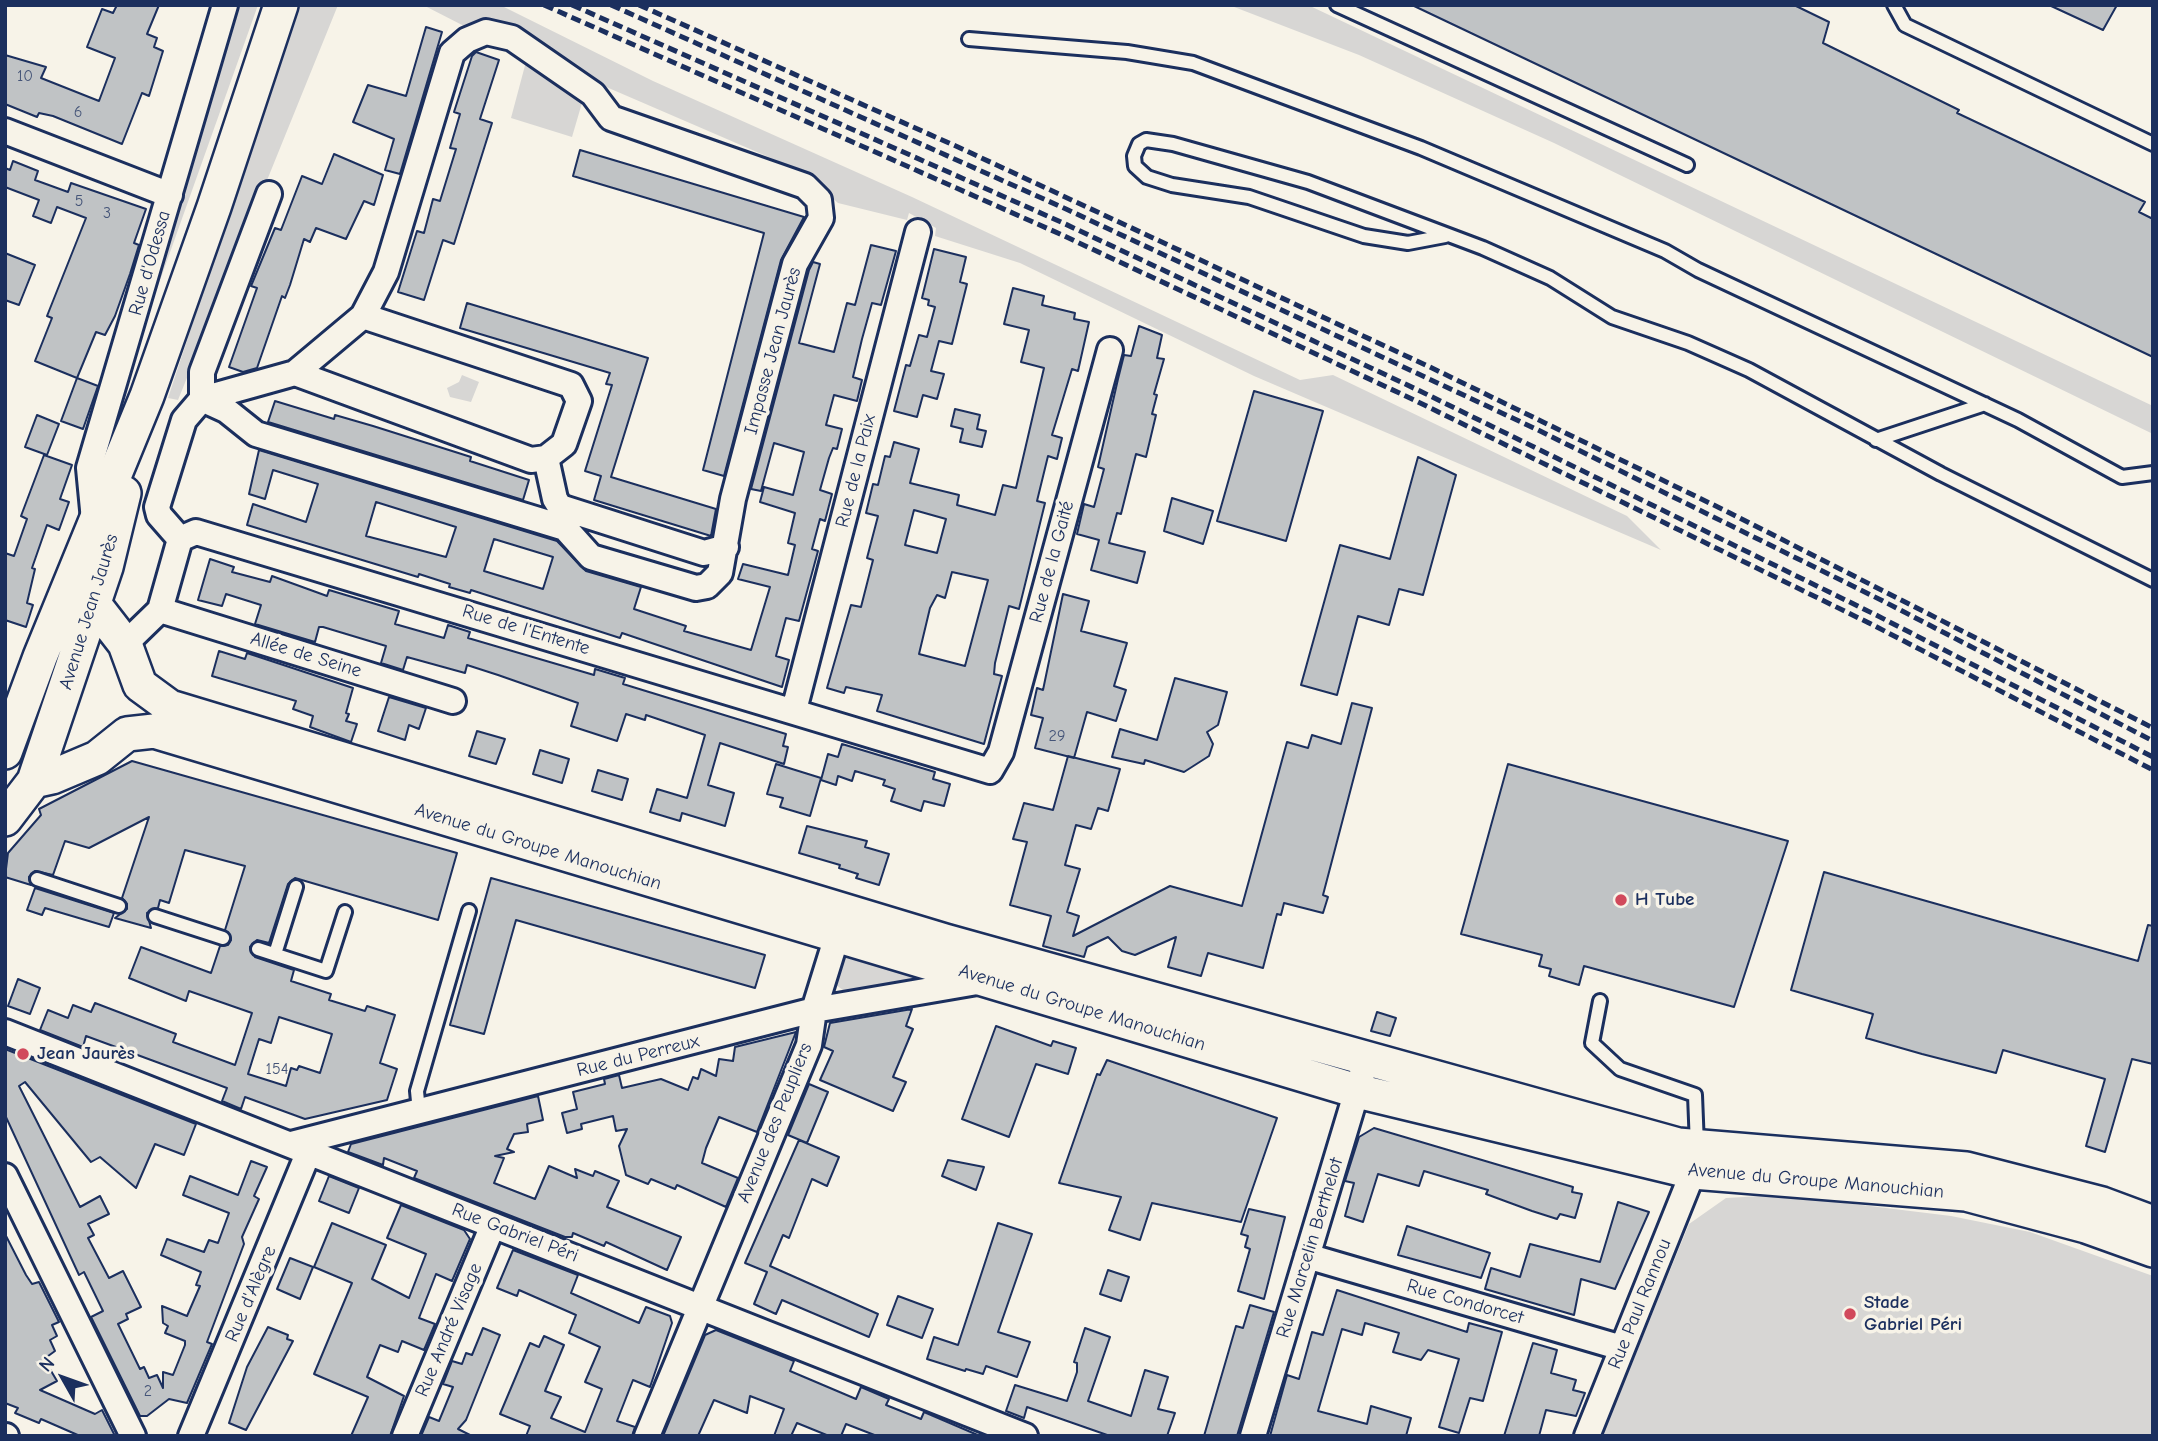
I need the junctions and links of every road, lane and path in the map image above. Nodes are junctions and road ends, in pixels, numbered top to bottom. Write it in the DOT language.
graph roads {
  1 [pos="225,5"];
  2 [pos="281,5"];
  3 [pos="1338,5"];
  4 [pos="1894,5"];
  5 [pos="969,39"];
  6 [pos="5,131"];
  7 [pos="2153,144"];
  8 [pos="1688,165"];
  9 [pos="270,194"];
  10 [pos="170,195"];
  11 [pos="918,232"];
  12 [pos="1445,236"];
  13 [pos="363,316"];
  14 [pos="1110,350"];
  15 [pos="295,373"];
  16 [pos="147,396"];
  17 [pos="202,399"];
  18 [pos="1985,404"];
  19 [pos="1876,440"];
  20 [pos="546,458"];
  21 [pos="2153,473"];
  22 [pos="94,522"];
  23 [pos="180,538"];
  24 [pos="726,547"];
  25 [pos="2153,580"];
  26 [pos="94,604"];
  27 [pos="160,610"];
  28 [pos="59,613"];
  29 [pos="125,644"];
  30 [pos="40,657"];
  31 [pos="140,685"];
  32 [pos="453,701"];
  33 [pos="794,710"];
  34 [pos="127,734"];
  35 [pos="5,752"];
  36 [pos="990,771"];
  37 [pos="34,781"];
  38 [pos="5,819"];
  39 [pos="37,879"];
  40 [pos="296,887"];
  41 [pos="119,906"];
  42 [pos="469,911"];
  43 [pos="345,912"];
  44 [pos="155,916"];
  45 [pos="837,936"];
  46 [pos="223,938"];
  47 [pos="258,948"];
  48 [pos="275,954"];
  49 [pos="987,981"];
  50 [pos="1600,1001"];
  51 [pos="814,1010"];
  52 [pos="5,1032"];
  53 [pos="1362,1075"];
  54 [pos="419,1112"];
  55 [pos="300,1148"];
  56 [pos="1695,1159"];
  57 [pos="5,1176"];
  58 [pos="2153,1223"];
  59 [pos="493,1225"];
  60 [pos="2153,1250"];
  61 [pos="1307,1256"];
  62 [pos="700,1305"];
  63 [pos="1622,1348"];
  64 [pos="133,1436"];
  65 [pos="191,1436"];
  66 [pos="405,1436"];
  67 [pos="647,1436"];
  68 [pos="1025,1436"];
  69 [pos="1253,1436"];
  70 [pos="1587,1436"];
  1 -- 10 [label="street, Rue d'Odessa"];
  2 -- 16 [label="street, Avenue Jean Jaurès"];
  3 -- 8 [label="lane"];
  4 -- 7 [label="lane"];
  5 -- 18 [label="lane"];
  6 -- 10 [label="street"];
  9 -- 17 [label="street"];
  10 -- 22 [label="street, Rue d'Odessa"];
  11 -- 33 [label="street, Rue de la Paix"];
  12 -- 12 [label="lane"];
  12 -- 19 [label="lane"];
  13 -- 15 [label="street, Impasse Jean Jaurès"];
  13 -- 20 [label="street"];
  13 -- 24 [label="street, Impasse Jean Jaurès"];
  14 -- 36 [label="street, Rue de la Gaité"];
  15 -- 17 [label="street, Impasse Jean Jaurès"];
  15 -- 20 [label="street"];
  16 -- 22 [label="street, Avenue Jean Jaurès"];
  16 -- 26 [label="street, Avenue Jean Jaurès"];
  17 -- 23 [label="street"];
  17 -- 24 [label="street, Impasse Jean Jaurès"];
  18 -- 19 [label="lane"];
  18 -- 21 [label="lane"];
  19 -- 25 [label="lane"];
  20 -- 24 [label="street"];
  22 -- 28 [label="street, Avenue Jean Jaurès"];
  23 -- 27 [label="street"];
  23 -- 33 [label="street, Rue de l'Entente"];
  26 -- 28 [label="street"];
  26 -- 29 [label="street"];
  26 -- 37 [label="street, Avenue Jean Jaurès"];
  27 -- 29 [label="street"];
  27 -- 32 [label="street, Allée de Seine"];
  28 -- 30 [label="street, Avenue Jean Jaurès"];
  29 -- 31 [label="street"];
  30 -- 35 [label="street, Avenue Jean Jaurès"];
  30 -- 37 [label="street"];
  31 -- 34 [label="street"];
  31 -- 53 [label="street, Avenue du Groupe Manouchian"];
  33 -- 36 [label="street, Rue de l'Entente"];
  34 -- 37 [label="street"];
  34 -- 45 [label="street, Avenue du Groupe Manouchian"];
  37 -- 38 [label="street, Avenue Jean Jaurès"];
  39 -- 41 [label="lane"];
  40 -- 48 [label="lane"];
  42 -- 54 [label="lane"];
  43 -- 48 [label="lane"];
  44 -- 46 [label="lane"];
  45 -- 49 [label="street, Avenue du Groupe Manouchian"];
  45 -- 51 [label="street, Avenue des Peupliers"];
  47 -- 48 [label="lane"];
  49 -- 51 [label="street, Rue du Perreux"];
  49 -- 53 [label="street, Avenue du Groupe Manouchian"];
  50 -- 56 [label="lane"];
  51 -- 54 [label="street, Rue du Perreux"];
  51 -- 62 [label="street, Avenue des Peupliers"];
  52 -- 55 [label="street, Rue Gabriel Péri"];
  53 -- 56 [label="street, Avenue du Groupe Manouchian"];
  53 -- 61 [label="street, Rue Marcelin Berthelot"];
  54 -- 55 [label="street, Rue du Perreux"];
  55 -- 59 [label="street, Rue Gabriel Péri"];
  55 -- 65 [label="street, Rue d'Alègre"];
  56 -- 58 [label="street, Avenue du Groupe Manouchian"];
  56 -- 60 [label="street, Avenue du Groupe Manouchian"];
  56 -- 63 [label="street, Rue Paul Rannou"];
  57 -- 64 [label="street"];
  59 -- 62 [label="street, Rue Gabriel Péri"];
  59 -- 66 [label="street, Rue André Visage"];
  61 -- 63 [label="street, Rue Condorcet"];
  61 -- 69 [label="street, Rue Marcelin Berthelot"];
  62 -- 67 [label="street, Avenue des Peupliers"];
  62 -- 68 [label="street, Rue Gabriel Péri"];
  63 -- 70 [label="street, Rue Paul Rannou"];
}
